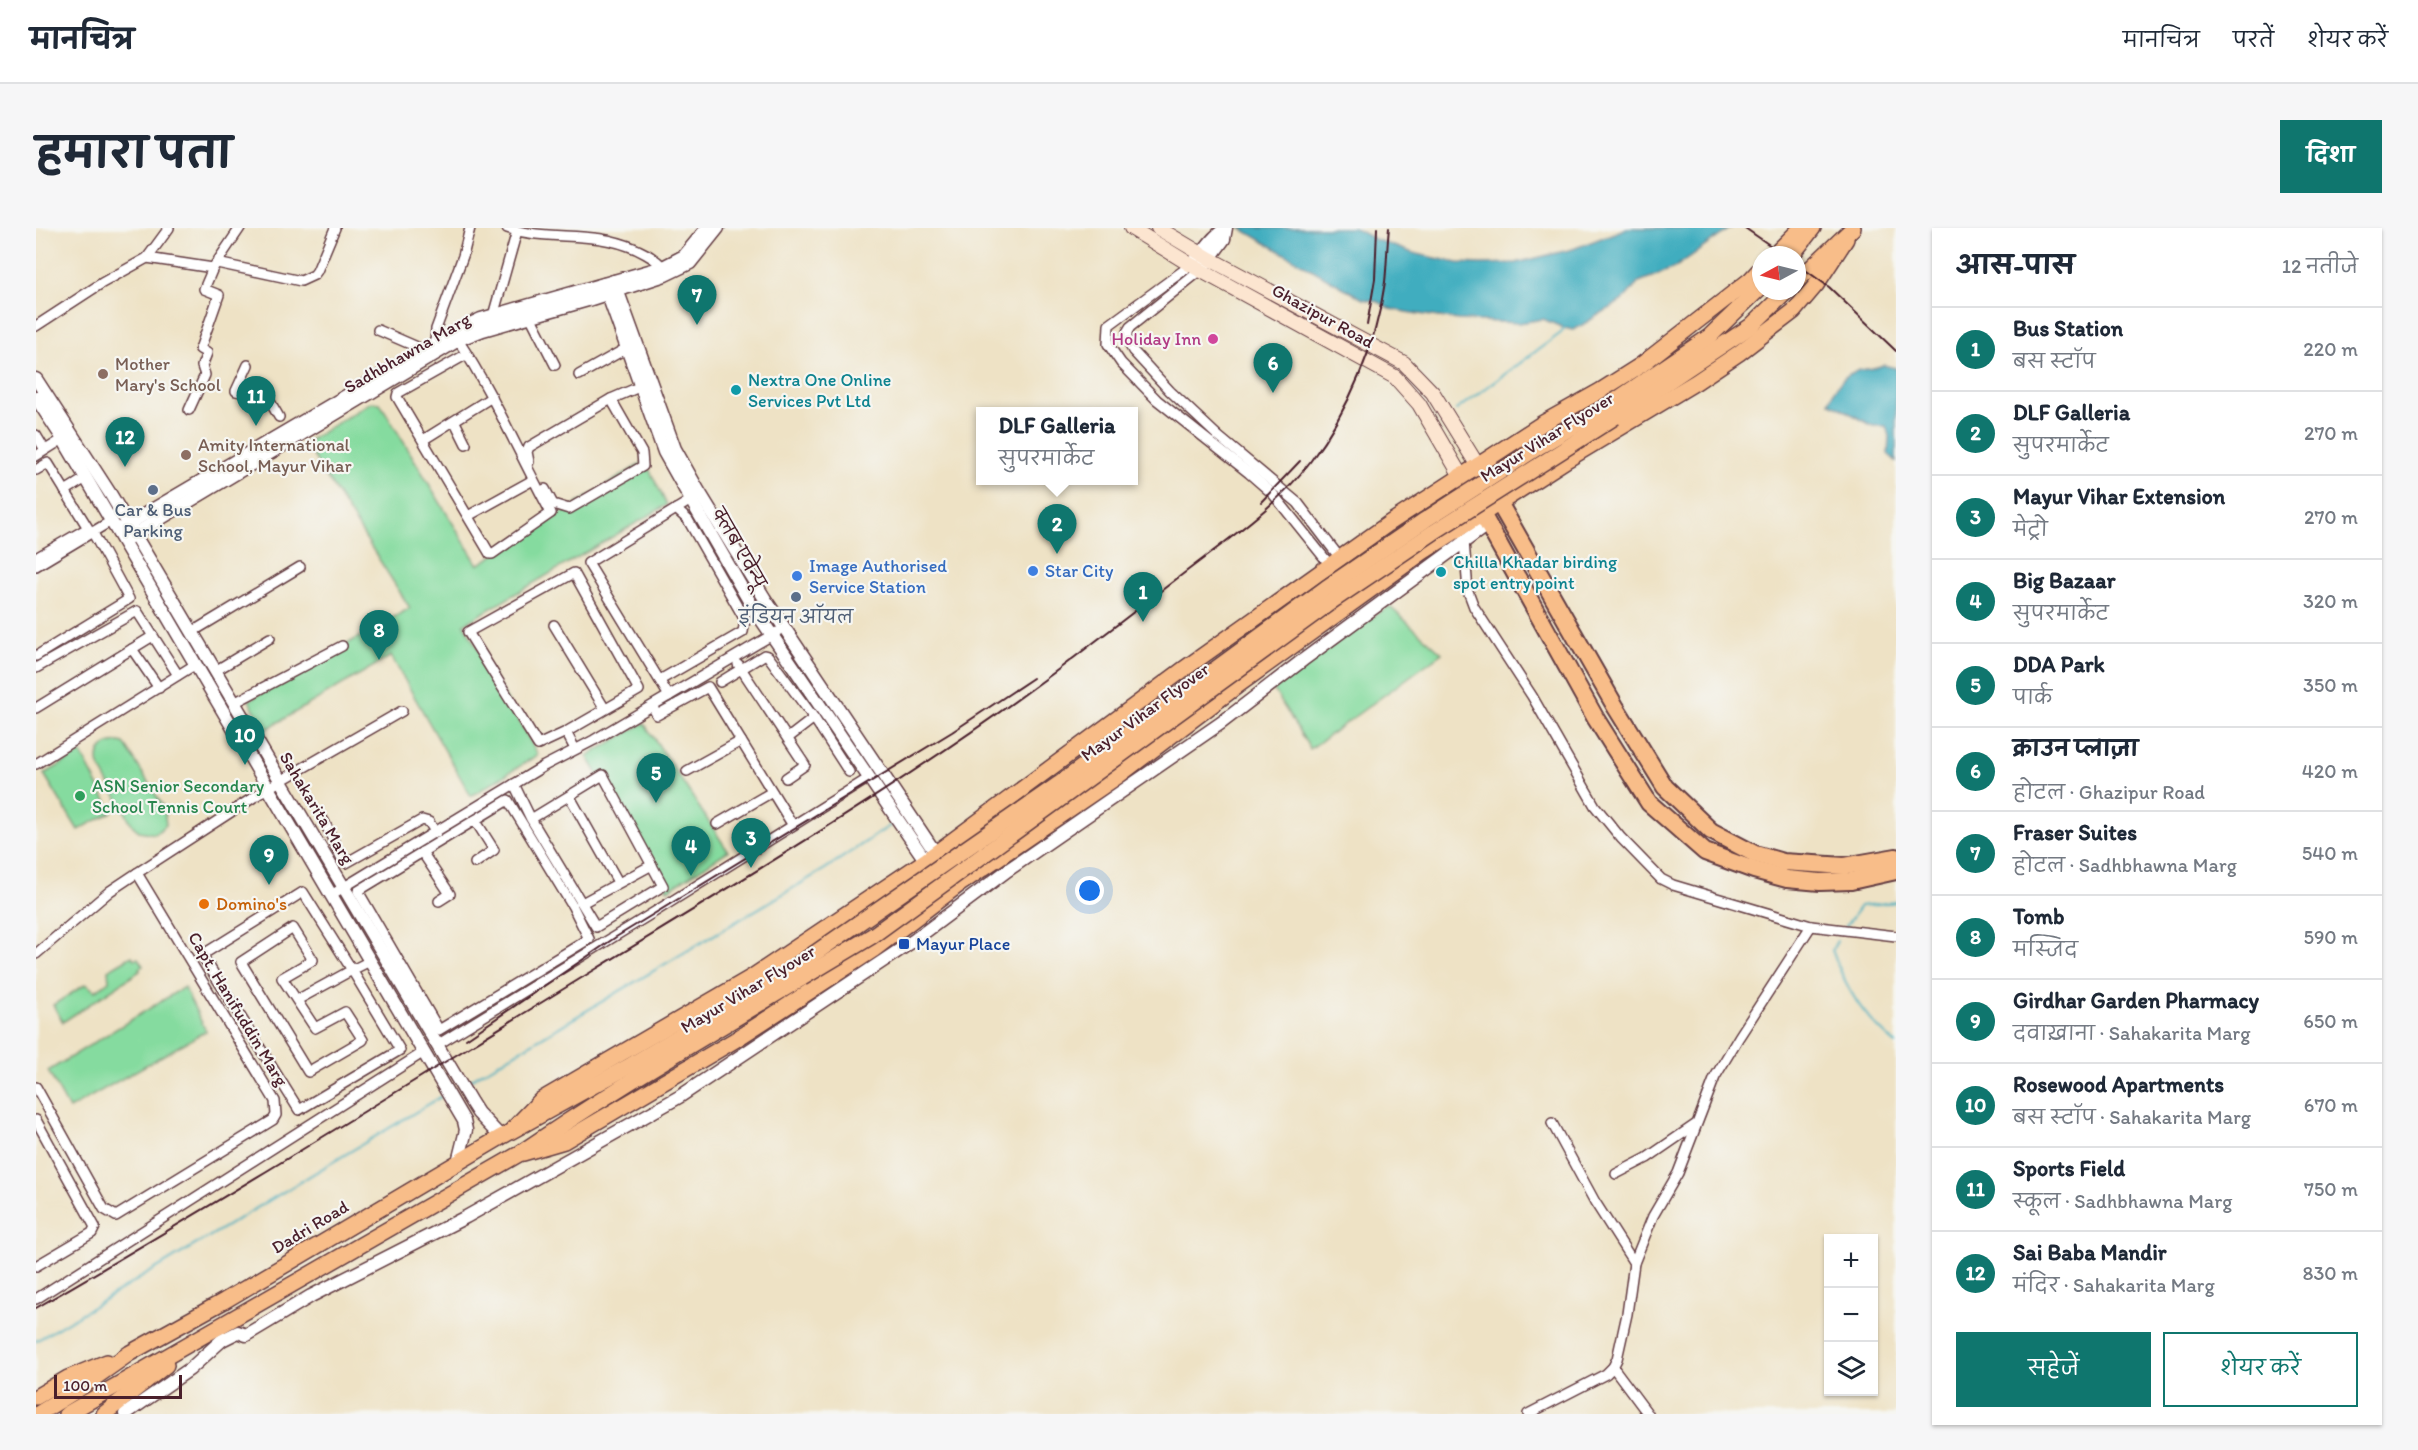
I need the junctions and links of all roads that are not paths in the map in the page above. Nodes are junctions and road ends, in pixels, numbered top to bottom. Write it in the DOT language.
graph roads {
  1 [pos="169,228"];
  2 [pos="240,228"];
  3 [pos="335,228"];
  4 [pos="470,228"];
  5 [pos="707,228"];
  6 [pos="718,228"];
  7 [pos="1131,228"];
  8 [pos="1158,228"];
  9 [pos="1801,228"];
  10 [pos="1813,228"];
  11 [pos="512,229"];
  12 [pos="1226,229"];
  13 [pos="1852,230"];
  14 [pos="1782,246"];
  15 [pos="1800,246"];
  16 [pos="1208,254"];
  17 [pos="147,258"];
  18 [pos="215,266"];
  19 [pos="663,267"];
  20 [pos="1196,268"];
  21 [pos="1806,272"];
  22 [pos="1752,278"];
  23 [pos="611,287"];
  24 [pos="1752,296"];
  25 [pos="1778,300"];
  26 [pos="493,316"];
  27 [pos="531,316"];
  28 [pos="36,326"];
  29 [pos="378,330"];
  30 [pos="1127,332"];
  31 [pos="1107,333"];
  32 [pos="458,340"];
  33 [pos="435,344"];
  34 [pos="627,348"];
  35 [pos="424,350"];
  36 [pos="467,354"];
  37 [pos="248,364"];
  38 [pos="555,365"];
  39 [pos="579,375"];
  40 [pos="36,379"];
  41 [pos="639,387"];
  42 [pos="492,397"];
  43 [pos="36,399"];
  44 [pos="611,399"];
  45 [pos="189,410"];
  46 [pos="279,417"];
  47 [pos="455,422"];
  48 [pos="1543,423"];
  49 [pos="36,435"];
  50 [pos="63,439"];
  51 [pos="423,440"];
  52 [pos="466,444"];
  53 [pos="40,453"];
  54 [pos="1568,459"];
  55 [pos="1478,466"];
  56 [pos="36,470"];
  57 [pos="1461,476"];
  58 [pos="86,478"];
  59 [pos="533,480"];
  60 [pos="65,491"];
  61 [pos="691,500"];
  62 [pos="1501,503"];
  63 [pos="676,509"];
  64 [pos="468,516"];
  65 [pos="1484,520"];
  66 [pos="123,530"];
  67 [pos="93,533"];
  68 [pos="1464,541"];
  69 [pos="36,558"];
  70 [pos="1334,562"];
  71 [pos="36,566"];
  72 [pos="300,567"];
  73 [pos="554,625"];
  74 [pos="784,628"];
  75 [pos="192,632"];
  76 [pos="772,635"];
  77 [pos="153,636"];
  78 [pos="270,638"];
  79 [pos="342,646"];
  80 [pos="132,649"];
  81 [pos="36,656"];
  82 [pos="734,657"];
  83 [pos="196,664"];
  84 [pos="36,668"];
  85 [pos="741,669"];
  86 [pos="215,671"];
  87 [pos="178,675"];
  88 [pos="660,680"];
  89 [pos="720,682"];
  90 [pos="159,688"];
  91 [pos="669,696"];
  92 [pos="234,703"];
  93 [pos="652,706"];
  94 [pos="36,708"];
  95 [pos="605,709"];
  96 [pos="402,711"];
  97 [pos="814,718"];
  98 [pos="566,732"];
  99 [pos="788,738"];
  100 [pos="741,741"];
  101 [pos="575,749"];
  102 [pos="36,764"];
  103 [pos="687,771"];
  104 [pos="849,772"];
  105 [pos="786,778"];
  106 [pos="869,778"];
  107 [pos="280,782"];
  108 [pos="1121,783"];
  109 [pos="514,784"];
  110 [pos="268,788"];
  111 [pos="772,792"];
  112 [pos="496,795"];
  113 [pos="570,797"];
  114 [pos="893,802"];
  115 [pos="502,804"];
  116 [pos="531,819"];
  117 [pos="475,820"];
  118 [pos="324,821"];
  119 [pos="717,824"];
  120 [pos="792,824"];
  121 [pos="436,833"];
  122 [pos="422,852"];
  123 [pos="930,857"];
  124 [pos="475,863"];
  125 [pos="652,865"];
  126 [pos="1892,865"];
  127 [pos="137,873"];
  128 [pos="618,882"];
  129 [pos="348,885"];
  130 [pos="952,889"];
  131 [pos="358,891"];
  132 [pos="331,895"];
  133 [pos="439,901"];
  134 [pos="582,903"];
  135 [pos="846,914"];
  136 [pos="1811,926"];
  137 [pos="1896,936"];
  138 [pos="873,950"];
  139 [pos="36,954"];
  140 [pos="370,961"];
  141 [pos="351,970"];
  142 [pos="297,1000"];
  143 [pos="437,1045"];
  144 [pos="424,1052"];
  145 [pos="36,1087"];
  146 [pos="50,1110"];
  147 [pos="36,1120"];
  148 [pos="1552,1123"];
  149 [pos="1695,1125"];
  150 [pos="505,1135"];
  151 [pos="519,1154"];
  152 [pos="458,1162"];
  153 [pos="1616,1173"];
  154 [pos="1634,1263"];
  155 [pos="36,1266"];
  156 [pos="36,1299"];
  157 [pos="214,1328"];
  158 [pos="130,1353"];
  159 [pos="1613,1367"];
  160 [pos="36,1397"];
  161 [pos="38,1414"];
  162 [pos="67,1414"];
  163 [pos="104,1414"];
  164 [pos="125,1414"];
  165 [pos="1527,1414"];
  166 [pos="1648,1414"];
  1 -- 17 [label="street"];
  2 -- 18 [label="street"];
  3 -- 18 [label="street"];
  4 -- 33 [label="street"];
  5 -- 19 [label="street, Sadhbhawna Marg"];
  6 -- 23 [label="street, Sadhbhawna Marg"];
  7 -- 20 [label="main road, Ghazipur Road"];
  8 -- 16 [label="main road, Ghazipur Road"];
  9 -- 14 [label="main road"];
  10 -- 15 [label="main road"];
  11 -- 19 [label="street"];
  11 -- 26 [label="street"];
  12 -- 16 [label="street"];
  13 -- 21 [label="main road"];
  13 -- 54 [label="main road"];
  16 -- 20 [label="street"];
  16 -- 55 [label="main road, Ghazipur Road"];
  17 -- 18 [label="street"];
  17 -- 28 [label="street"];
  18 -- 45 [label="street"];
  19 -- 23 [label="street, Sadhbhawna Marg"];
  20 -- 30 [label="street"];
  20 -- 31 [label="street"];
  20 -- 57 [label="main road, Ghazipur Road"];
  22 -- 48 [label="main road"];
  23 -- 26 [label="street, Sadhbhawna Marg"];
  23 -- 27 [label="street, Sadhbhawna Marg"];
  23 -- 34 [label="street, क्लब एवेन्यू"];
  23 -- 74 [label="street, क्लब एवेन्यू"];
  24 -- 150 [label="main road, Mayur Vihar Flyover, bridge"];
  25 -- 151 [label="main road, Mayur Vihar Flyover, bridge"];
  26 -- 33 [label="street, Sadhbhawna Marg"];
  27 -- 32 [label="street, Sadhbhawna Marg"];
  27 -- 38 [label="street"];
  29 -- 35 [label="street"];
  30 -- 31 [label="street"];
  30 -- 70 [label="street"];
  31 -- 70 [label="street"];
  32 -- 36 [label="street"];
  32 -- 66 [label="street, Sadhbhawna Marg"];
  33 -- 35 [label="street, Sadhbhawna Marg"];
  34 -- 39 [label="street"];
  34 -- 41 [label="street, क्लब एवेन्यू"];
  35 -- 66 [label="street, Sadhbhawna Marg"];
  36 -- 42 [label="street"];
  36 -- 51 [label="street"];
  37 -- 46 [label="street"];
  40 -- 66 [label="street, Sahakarita Marg"];
  41 -- 44 [label="street"];
  41 -- 61 [label="street, क्लब एवेन्यू"];
  42 -- 47 [label="street"];
  42 -- 59 [label="street"];
  43 -- 50 [label="street, Sahakarita Marg"];
  44 -- 44 [label="street"];
  47 -- 51 [label="street"];
  47 -- 52 [label="street"];
  48 -- 54 [label="main road"];
  48 -- 55 [label="main road"];
  49 -- 53 [label="street"];
  50 -- 53 [label="street"];
  50 -- 58 [label="street, Sahakarita Marg"];
  51 -- 64 [label="street"];
  54 -- 62 [label="main road"];
  55 -- 57 [label="main road"];
  55 -- 62 [label="highway"];
  56 -- 60 [label="street"];
  57 -- 65 [label="highway"];
  57 -- 70 [label="main road"];
  58 -- 60 [label="street"];
  58 -- 66 [label="street, Sahakarita Marg"];
  59 -- 64 [label="street"];
  59 -- 64 [label="street"];
  60 -- 69 [label="street"];
  61 -- 63 [label="street"];
  61 -- 76 [label="street, क्लब एवेन्यू"];
  62 -- 65 [label="main road"];
  62 -- 126 [label="highway"];
  63 -- 88 [label="street"];
  63 -- 88 [label="street"];
  65 -- 68 [label="street"];
  65 -- 108 [label="main road"];
  65 -- 126 [label="highway"];
  66 -- 67 [label="street"];
  66 -- 75 [label="street, Sahakarita Marg"];
  66 -- 83 [label="street, Sahakarita Marg"];
  67 -- 71 [label="street"];
  67 -- 81 [label="street"];
  68 -- 108 [label="street"];
  68 -- 136 [label="street"];
  70 -- 123 [label="main road"];
  72 -- 75 [label="street"];
  73 -- 95 [label="street"];
  74 -- 76 [label="street"];
  74 -- 114 [label="street, क्लब एवेन्यू"];
  75 -- 86 [label="street, Sahakarita Marg"];
  76 -- 82 [label="street"];
  76 -- 106 [label="street, क्लब एवेन्यू"];
  77 -- 80 [label="street"];
  77 -- 84 [label="street"];
  77 -- 87 [label="street"];
  78 -- 86 [label="street"];
  79 -- 92 [label="street"];
  80 -- 90 [label="street"];
  80 -- 94 [label="street"];
  82 -- 85 [label="street"];
  82 -- 91 [label="street"];
  83 -- 87 [label="street"];
  83 -- 110 [label="street, Sahakarita Marg"];
  85 -- 89 [label="street"];
  85 -- 97 [label="street"];
  85 -- 99 [label="street"];
  86 -- 92 [label="street, Sahakarita Marg"];
  87 -- 90 [label="street"];
  88 -- 91 [label="street"];
  90 -- 102 [label="street"];
  91 -- 93 [label="street"];
  92 -- 107 [label="street, Sahakarita Marg"];
  93 -- 100 [label="street"];
  93 -- 101 [label="street"];
  95 -- 98 [label="street"];
  95 -- 98 [label="street"];
  96 -- 107 [label="street"];
  97 -- 99 [label="street"];
  97 -- 104 [label="street"];
  98 -- 101 [label="street"];
  99 -- 105 [label="street"];
  100 -- 103 [label="street"];
  100 -- 111 [label="street"];
  101 -- 109 [label="street"];
  106 -- 114 [label="street, क्लब एवेन्यू"];
  106 -- 120 [label="street"];
  107 -- 110 [label="street"];
  107 -- 129 [label="street, Sahakarita Marg"];
  108 -- 130 [label="main road"];
  108 -- 164 [label="street"];
  109 -- 112 [label="street"];
  109 -- 116 [label="street"];
  110 -- 127 [label="street"];
  110 -- 132 [label="street, Sahakarita Marg"];
  111 -- 119 [label="street"];
  111 -- 120 [label="street"];
  112 -- 115 [label="street"];
  112 -- 121 [label="street"];
  113 -- 116 [label="street"];
  113 -- 125 [label="street"];
  113 -- 128 [label="street"];
  114 -- 123 [label="street"];
  115 -- 117 [label="street"];
  115 -- 131 [label="street"];
  116 -- 134 [label="street"];
  117 -- 122 [label="street"];
  117 -- 124 [label="street"];
  118 -- 121 [label="street"];
  120 -- 143 [label="street"];
  121 -- 129 [label="street"];
  122 -- 131 [label="street"];
  122 -- 133 [label="street"];
  123 -- 130 [label="street"];
  123 -- 135 [label="main road"];
  125 -- 128 [label="street"];
  125 -- 134 [label="street"];
  127 -- 139 [label="street"];
  127 -- 146 [label="street, Capt. Hanifuddin Marg"];
  128 -- 134 [label="street"];
  129 -- 131 [label="street"];
  129 -- 132 [label="street"];
  129 -- 143 [label="street, Sahakarita Marg"];
  130 -- 138 [label="main road"];
  132 -- 140 [label="street, Sahakarita Marg"];
  135 -- 138 [label="main road"];
  135 -- 150 [label="main road"];
  136 -- 137 [label="street"];
  136 -- 149 [label="street"];
  138 -- 151 [label="main road"];
  140 -- 141 [label="street"];
  140 -- 144 [label="street, Sahakarita Marg"];
  141 -- 141 [label="street"];
  141 -- 142 [label="street"];
  142 -- 142 [label="street"];
  143 -- 150 [label="street, Sahakarita Marg"];
  144 -- 152 [label="street, Sahakarita Marg"];
  144 -- 156 [label="street"];
  145 -- 146 [label="street, Capt. Hanifuddin Marg"];
  146 -- 147 [label="street"];
  147 -- 155 [label="street"];
  148 -- 154 [label="street"];
  149 -- 153 [label="street"];
  149 -- 154 [label="street"];
  150 -- 152 [label="main road, Dadri Road"];
  151 -- 157 [label="main road"];
  152 -- 158 [label="main road, Dadri Road"];
  154 -- 159 [label="street"];
  157 -- 162 [label="main road"];
  157 -- 163 [label="main road"];
  158 -- 160 [label="main road"];
  158 -- 161 [label="main road"];
  159 -- 165 [label="street"];
  159 -- 166 [label="street"];
}
